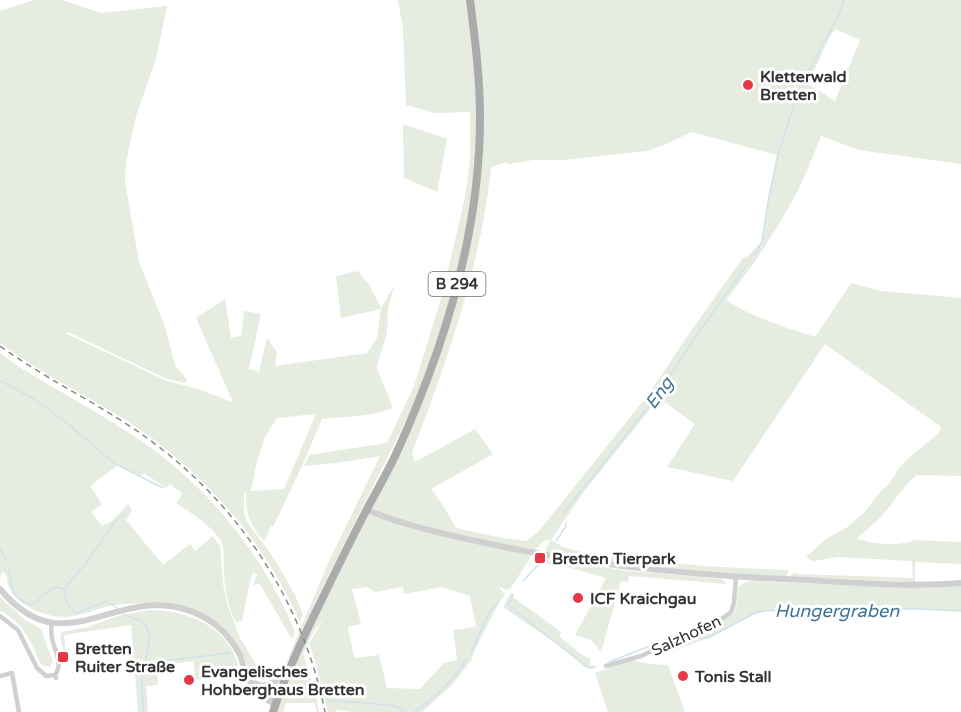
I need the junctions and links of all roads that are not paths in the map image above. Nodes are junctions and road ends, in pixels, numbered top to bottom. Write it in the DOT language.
graph roads {
  1 [pos="470,0"];
  2 [pos="367,510"];
  3 [pos="736,578"];
  4 [pos="961,582"];
  5 [pos="0,590"];
  6 [pos="0,616"];
  7 [pos="52,623"];
  8 [pos="606,666"];
  9 [pos="290,668"];
  10 [pos="0,676"];
  11 [pos="250,682"];
  12 [pos="261,686"];
  13 [pos="274,708"];
  14 [pos="20,712"];
  1 -- 2 [label="main road, B 294"];
  2 -- 3 [label="street"];
  2 -- 9 [label="main road, B 294"];
  3 -- 4 [label="street"];
  3 -- 8 [label="street, Salzhofen"];
  5 -- 7 [label="street"];
  6 -- 7 [label="street"];
  7 -- 11 [label="street"];
  9 -- 12 [label="street"];
  9 -- 13 [label="main road, B 294"];
  10 -- 14 [label="street"];
  11 -- 12 [label="street"];
  11 -- 13 [label="street"];
  12 -- 13 [label="street"];
}
